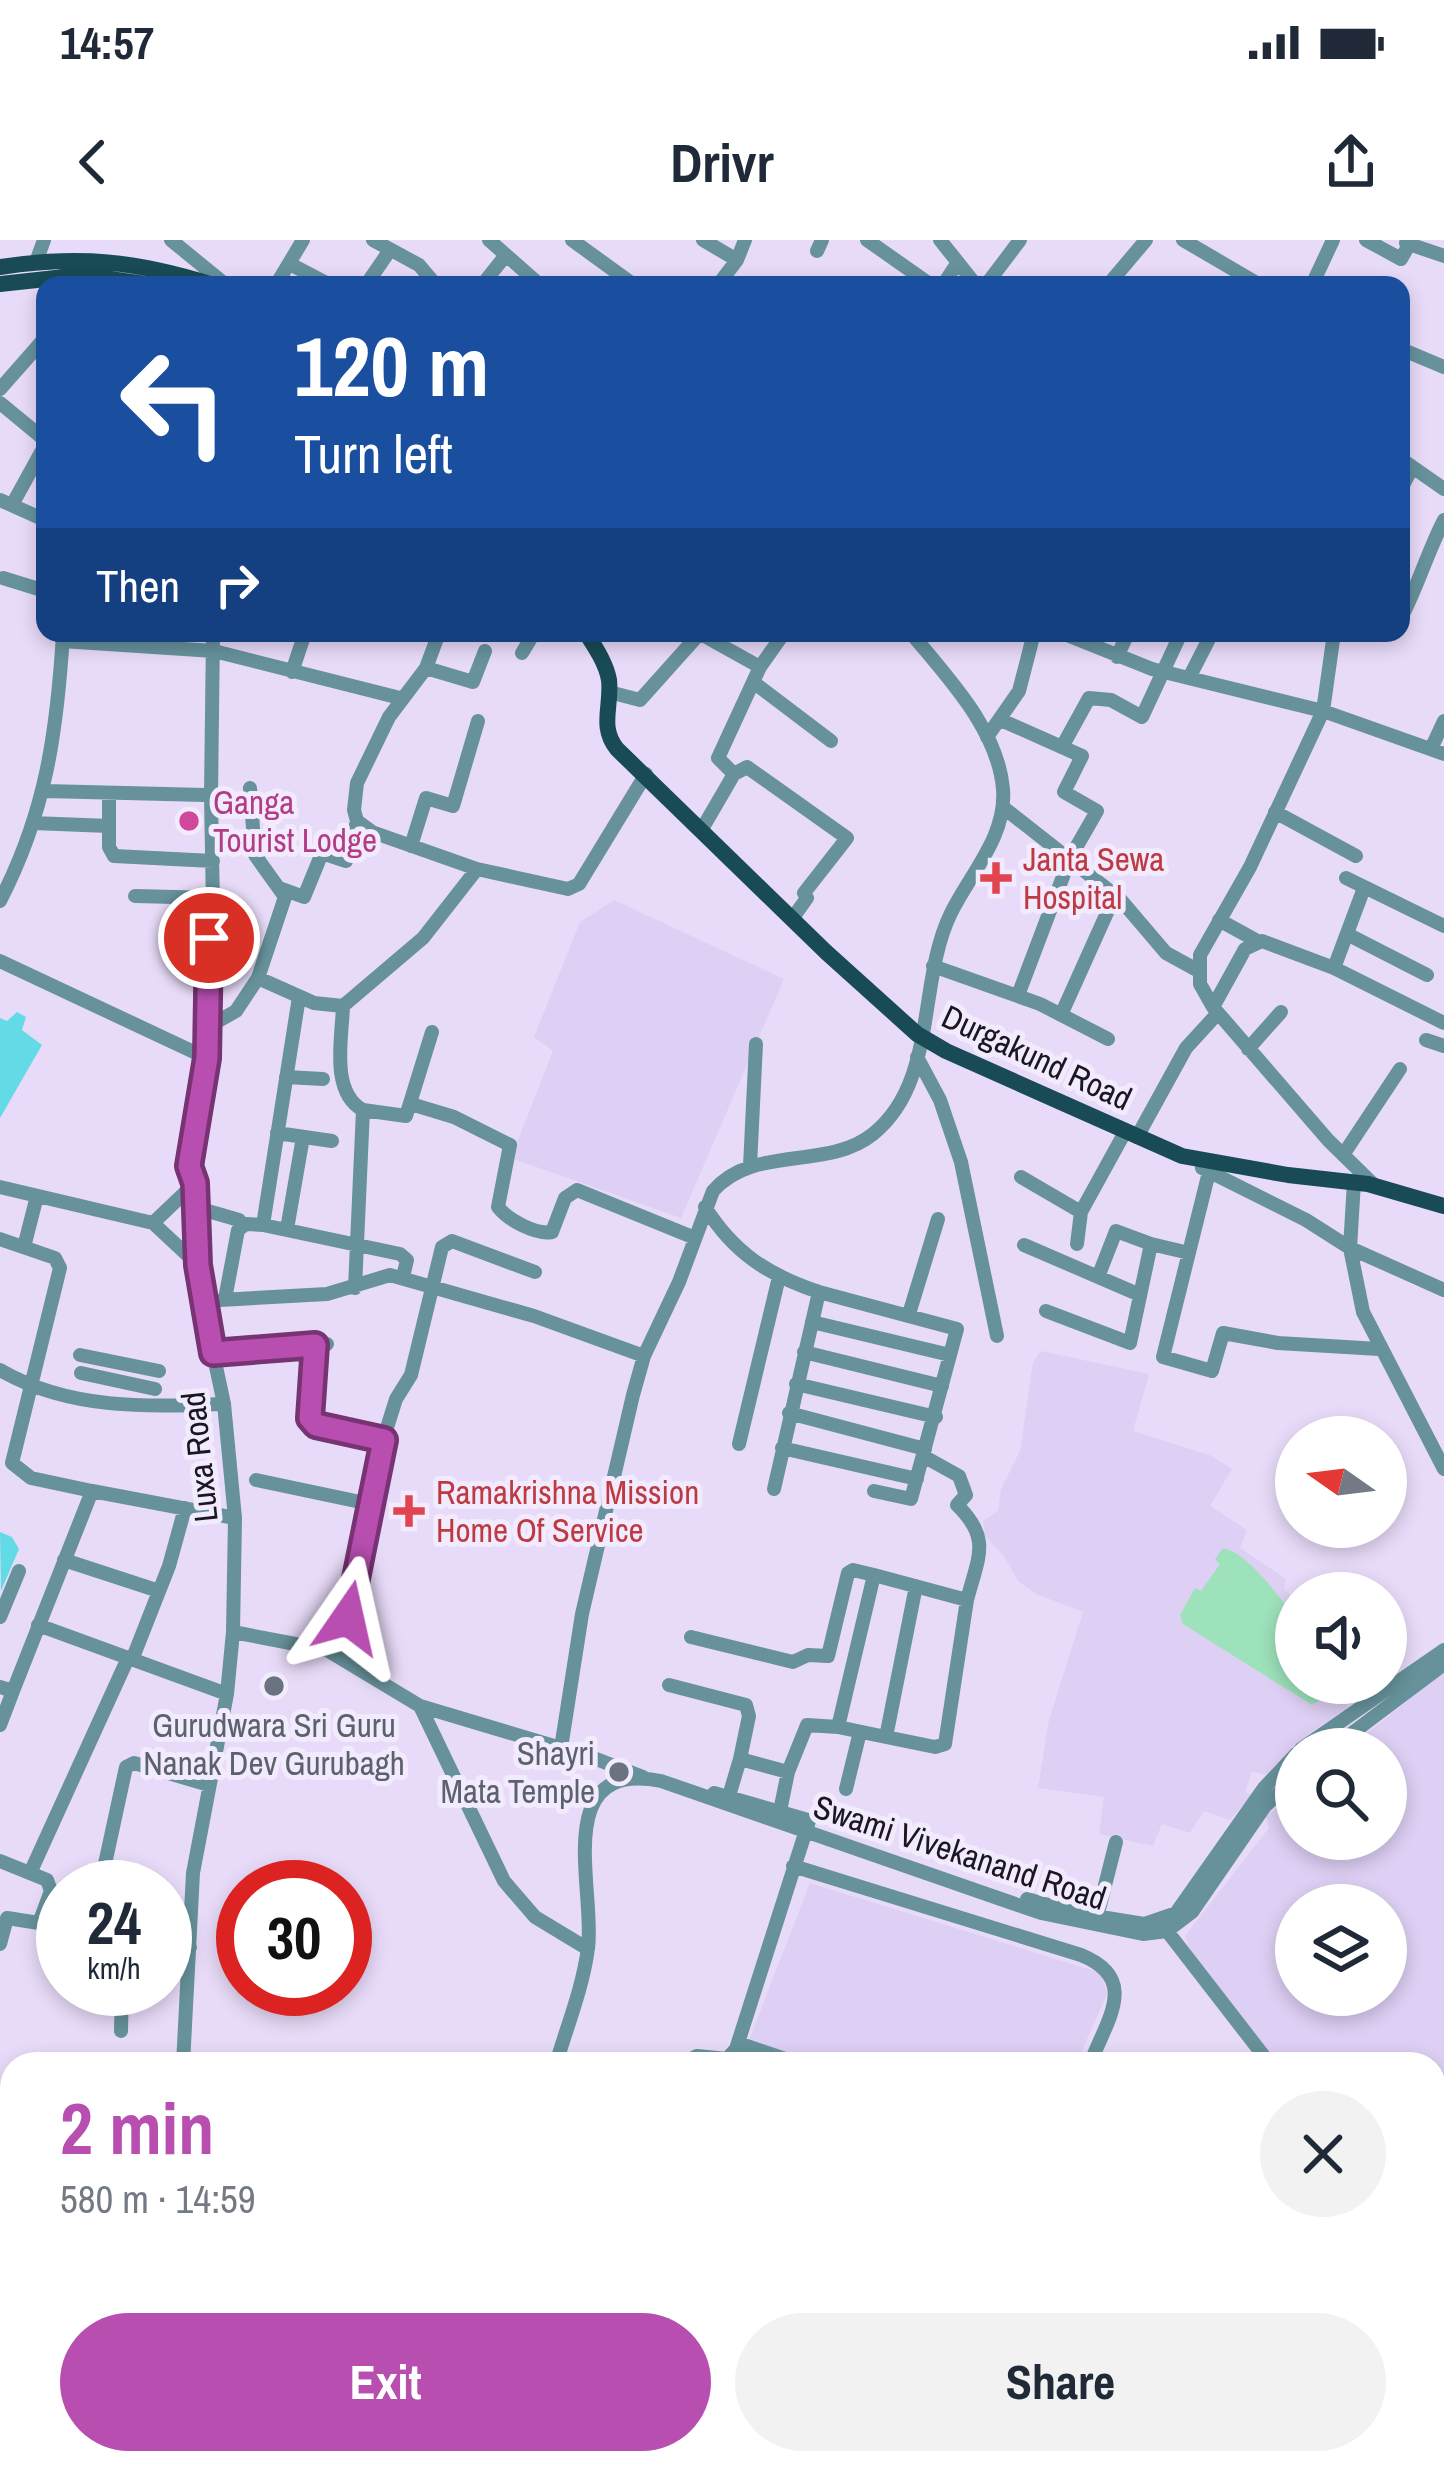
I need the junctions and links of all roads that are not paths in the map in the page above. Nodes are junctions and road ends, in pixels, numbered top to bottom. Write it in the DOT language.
graph roads {
  1 [pos="44,240"];
  2 [pos="171,240"];
  3 [pos="303,240"];
  4 [pos="373,240"];
  5 [pos="489,240"];
  6 [pos="572,240"];
  7 [pos="703,240"];
  8 [pos="746,240"];
  9 [pos="867,240"];
  10 [pos="940,240"];
  11 [pos="1020,240"];
  12 [pos="1146,240"];
  13 [pos="1183,240"];
  14 [pos="1333,240"];
  15 [pos="1366,240"];
  16 [pos="1407,242"];
  17 [pos="390,250"];
  18 [pos="506,255"];
  19 [pos="1444,256"];
  20 [pos="737,260"];
  21 [pos="36,262"];
  22 [pos="958,262"];
  23 [pos="0,267"];
  24 [pos="82,273"];
  25 [pos="282,275"];
  26 [pos="181,276"];
  27 [pos="215,276"];
  28 [pos="372,276"];
  29 [pos="428,276"];
  30 [pos="489,276"];
  31 [pos="530,276"];
  32 [pos="622,276"];
  33 [pos="725,276"];
  34 [pos="918,276"];
  35 [pos="949,276"];
  36 [pos="969,276"];
  37 [pos="993,276"];
  38 [pos="1116,276"];
  39 [pos="1245,276"];
  40 [pos="1316,276"];
  41 [pos="36,279"];
  42 [pos="0,284"];
  43 [pos="36,348"];
  44 [pos="1410,353"];
  45 [pos="1444,367"];
  46 [pos="0,389"];
  47 [pos="0,403"];
  48 [pos="36,434"];
  49 [pos="36,456"];
  50 [pos="1410,466"];
  51 [pos="1444,489"];
  52 [pos="6,502"];
  53 [pos="36,516"];
  54 [pos="1444,520"];
  55 [pos="3,578"];
  56 [pos="36,588"];
  57 [pos="1410,600"];
  58 [pos="62,642"];
  59 [pos="115,642"];
  60 [pos="210,642"];
  61 [pos="302,642"];
  62 [pos="436,642"];
  63 [pos="528,642"];
  64 [pos="591,642"];
  65 [pos="692,642"];
  66 [pos="716,642"];
  67 [pos="778,642"];
  68 [pos="918,642"];
  69 [pos="1032,642"];
  70 [pos="1084,642"];
  71 [pos="1124,642"];
  72 [pos="1177,642"];
  73 [pos="1207,642"];
  74 [pos="1333,642"];
  75 [pos="210,651"];
  76 [pos="485,651"];
  77 [pos="521,652"];
  78 [pos="1117,656"];
  79 [pos="760,667"];
  80 [pos="426,668"];
  81 [pos="292,672"];
  82 [pos="1164,673"];
  83 [pos="1189,678"];
  84 [pos="753,682"];
  85 [pos="609,692"];
  86 [pos="400,698"];
  87 [pos="1323,711"];
  88 [pos="1001,720"];
  89 [pos="478,721"];
  90 [pos="1444,721"];
  91 [pos="987,737"];
  92 [pos="831,741"];
  93 [pos="1062,747"];
  94 [pos="1438,751"];
  95 [pos="646,774"];
  96 [pos="734,774"];
  97 [pos="250,788"];
  98 [pos="44,791"];
  99 [pos="109,793"];
  100 [pos="205,795"];
  101 [pos="1004,808"];
  102 [pos="1275,812"];
  103 [pos="357,821"];
  104 [pos="33,823"];
  105 [pos="109,826"];
  106 [pos="702,829"];
  107 [pos="411,846"];
  108 [pos="1356,856"];
  109 [pos="1070,858"];
  110 [pos="210,861"];
  111 [pos="477,869"];
  112 [pos="1346,878"];
  113 [pos="1364,888"];
  114 [pos="282,889"];
  115 [pos="1115,895"];
  116 [pos="135,896"];
  117 [pos="211,898"];
  118 [pos="0,901"];
  119 [pos="792,919"];
  120 [pos="1219,920"];
  121 [pos="1444,926"];
  122 [pos="1347,934"];
  123 [pos="1259,942"];
  124 [pos="0,961"];
  125 [pos="933,966"];
  126 [pos="1334,968"];
  127 [pos="1197,970"];
  128 [pos="1427,975"];
  129 [pos="258,978"];
  130 [pos="1020,990"];
  131 [pos="299,998"];
  132 [pos="343,1006"];
  133 [pos="1216,1010"];
  134 [pos="1281,1012"];
  135 [pos="1061,1015"];
  136 [pos="215,1023"];
  137 [pos="1444,1023"];
  138 [pos="432,1032"];
  139 [pos="920,1036"];
  140 [pos="1108,1039"];
  141 [pos="1426,1040"];
  142 [pos="756,1044"];
  143 [pos="1444,1046"];
  144 [pos="1248,1049"];
  145 [pos="916,1057"];
  146 [pos="210,1059"];
  147 [pos="1400,1070"];
  148 [pos="286,1077"];
  149 [pos="323,1079"];
  150 [pos="411,1104"];
  151 [pos="362,1110"];
  152 [pos="277,1133"];
  153 [pos="1131,1135"];
  154 [pos="303,1137"];
  155 [pos="332,1141"];
  156 [pos="1343,1155"];
  157 [pos="1182,1156"];
  158 [pos="750,1166"];
  159 [pos="1209,1172"];
  160 [pos="1021,1177"];
  161 [pos="1354,1182"];
  162 [pos="195,1183"];
  163 [pos="1374,1185"];
  164 [pos="0,1187"];
  165 [pos="37,1196"];
  166 [pos="1444,1206"];
  167 [pos="194,1207"];
  168 [pos="705,1207"];
  169 [pos="1081,1212"];
  170 [pos="938,1219"];
  171 [pos="238,1220"];
  172 [pos="153,1223"];
  173 [pos="263,1225"];
  174 [pos="287,1229"];
  175 [pos="695,1238"];
  176 [pos="0,1239"];
  177 [pos="1077,1244"];
  178 [pos="1151,1244"];
  179 [pos="359,1245"];
  180 [pos="1024,1245"];
  181 [pos="25,1247"];
  182 [pos="1350,1249"];
  183 [pos="1189,1253"];
  184 [pos="198,1265"];
  185 [pos="535,1272"];
  186 [pos="403,1277"];
  187 [pos="779,1277"];
  188 [pos="1098,1277"];
  189 [pos="435,1286"];
  190 [pos="355,1288"];
  191 [pos="1444,1290"];
  192 [pos="819,1292"];
  193 [pos="1140,1295"];
  194 [pos="225,1299"];
  195 [pos="202,1300"];
  196 [pos="1046,1311"];
  197 [pos="909,1314"];
  198 [pos="812,1322"];
  199 [pos="998,1336"];
  200 [pos="1379,1349"];
  201 [pos="804,1352"];
  202 [pos="213,1353"];
  203 [pos="80,1354"];
  204 [pos="162,1354"];
  205 [pos="950,1355"];
  206 [pos="644,1356"];
  207 [pos="0,1370"];
  208 [pos="159,1371"];
  209 [pos="81,1373"];
  210 [pos="796,1384"];
  211 [pos="942,1386"];
  212 [pos="29,1387"];
  213 [pos="155,1389"];
  214 [pos="224,1404"];
  215 [pos="152,1406"];
  216 [pos="789,1413"];
  217 [pos="936,1417"];
  218 [pos="384,1440"];
  219 [pos="739,1444"];
  220 [pos="782,1448"];
  221 [pos="924,1452"];
  222 [pos="1444,1469"];
  223 [pos="917,1478"];
  224 [pos="256,1480"];
  225 [pos="774,1489"];
  226 [pos="92,1491"];
  227 [pos="874,1491"];
  228 [pos="370,1504"];
  229 [pos="185,1508"];
  230 [pos="235,1518"];
  231 [pos="64,1560"];
  232 [pos="19,1571"];
  233 [pos="874,1575"];
  234 [pos="916,1586"];
  235 [pos="159,1591"];
  236 [pos="967,1600"];
  237 [pos="0,1617"];
  238 [pos="38,1625"];
  239 [pos="233,1632"];
  240 [pos="691,1637"];
  241 [pos="1444,1650"];
  242 [pos="340,1656"];
  243 [pos="130,1659"];
  244 [pos="1444,1664"];
  245 [pos="669,1685"];
  246 [pos="6,1689"];
  247 [pos="227,1694"];
  248 [pos="420,1706"];
  249 [pos="0,1725"];
  250 [pos="838,1727"];
  251 [pos="1332,1728"];
  252 [pos="1359,1728"];
  253 [pos="860,1732"];
  254 [pos="886,1737"];
  255 [pos="561,1748"];
  256 [pos="740,1759"];
  257 [pos="788,1772"];
  258 [pos="1275,1776"];
  259 [pos="653,1780"];
  260 [pos="209,1785"];
  261 [pos="683,1789"];
  262 [pos="845,1789"];
  263 [pos="729,1796"];
  264 [pos="1275,1797"];
  265 [pos="780,1811"];
  266 [pos="808,1825"];
  267 [pos="1116,1841"];
  268 [pos="106,1860"];
  269 [pos="0,1861"];
  270 [pos="794,1866"];
  271 [pos="31,1871"];
  272 [pos="36,1874"];
  273 [pos="192,1898"];
  274 [pos="1086,1918"];
  275 [pos="36,1923"];
  276 [pos="1168,1931"];
  277 [pos="0,1944"];
  278 [pos="588,1949"];
  279 [pos="1074,1952"];
  280 [pos="121,2016"];
  281 [pos="186,2016"];
  282 [pos="121,2031"];
  283 [pos="738,2043"];
  284 [pos="184,2052"];
  285 [pos="559,2052"];
  286 [pos="732,2052"];
  287 [pos="765,2052"];
  288 [pos="1094,2052"];
  289 [pos="1261,2052"];
  1 -- 21 [label="street"];
  2 -- 27 [label="street"];
  3 -- 25 [label="street"];
  4 -- 17 [label="street"];
  5 -- 18 [label="street"];
  6 -- 32 [label="street"];
  7 -- 20 [label="street"];
  8 -- 20 [label="street"];
  9 -- 34 [label="street"];
  10 -- 22 [label="street"];
  11 -- 37 [label="street"];
  12 -- 38 [label="street"];
  13 -- 39 [label="street"];
  14 -- 40 [label="street"];
  15 -- 16 [label="street"];
  16 -- 19 [label="street"];
  17 -- 28 [label="street"];
  17 -- 29 [label="street"];
  18 -- 30 [label="street"];
  18 -- 31 [label="street"];
  20 -- 33 [label="street"];
  21 -- 23 [label="main road"];
  21 -- 24 [label="main road"];
  22 -- 35 [label="street"];
  22 -- 36 [label="street"];
  24 -- 26 [label="main road"];
  41 -- 42 [label="main road"];
  43 -- 46 [label="street"];
  44 -- 45 [label="street"];
  47 -- 48 [label="street"];
  49 -- 52 [label="street"];
  50 -- 51 [label="street"];
  52 -- 53 [label="street"];
  54 -- 57 [label="street"];
  55 -- 56 [label="street"];
  58 -- 98 [label="street"];
  59 -- 75 [label="street"];
  60 -- 75 [label="street, Luxa Road"];
  61 -- 81 [label="street"];
  62 -- 80 [label="street"];
  63 -- 77 [label="street"];
  64 -- 85 [label="main road, Durgakund Road"];
  65 -- 85 [label="street"];
  66 -- 79 [label="street"];
  67 -- 79 [label="street"];
  68 -- 91 [label="street"];
  69 -- 88 [label="street"];
  70 -- 78 [label="street"];
  71 -- 78 [label="street"];
  72 -- 82 [label="street"];
  73 -- 83 [label="street"];
  74 -- 87 [label="street"];
  75 -- 81 [label="street"];
  75 -- 100 [label="street"];
  75 -- 110 [label="street, Luxa Road"];
  76 -- 80 [label="street"];
  78 -- 82 [label="street"];
  79 -- 84 [label="street"];
  80 -- 86 [label="street"];
  81 -- 86 [label="street"];
  82 -- 83 [label="street"];
  82 -- 93 [label="street"];
  83 -- 87 [label="street"];
  84 -- 92 [label="street"];
  84 -- 96 [label="street"];
  85 -- 95 [label="main road, Durgakund Road"];
  86 -- 103 [label="street"];
  87 -- 94 [label="street"];
  87 -- 102 [label="street"];
  88 -- 91 [label="street"];
  88 -- 93 [label="street"];
  89 -- 107 [label="street"];
  90 -- 94 [label="street"];
  91 -- 101 [label="street"];
  93 -- 109 [label="street"];
  95 -- 106 [label="main road, Durgakund Road"];
  95 -- 111 [label="street"];
  96 -- 106 [label="street"];
  96 -- 119 [label="street"];
  97 -- 114 [label="street"];
  98 -- 99 [label="street"];
  98 -- 104 [label="street"];
  99 -- 100 [label="street"];
  99 -- 105 [label="street"];
  100 -- 110 [label="street"];
  101 -- 109 [label="street"];
  101 -- 125 [label="street"];
  102 -- 108 [label="street"];
  102 -- 120 [label="street"];
  103 -- 107 [label="street"];
  103 -- 114 [label="street"];
  104 -- 105 [label="street"];
  104 -- 118 [label="street"];
  105 -- 110 [label="street"];
  106 -- 119 [label="main road, Durgakund Road"];
  107 -- 111 [label="street"];
  109 -- 115 [label="street"];
  109 -- 130 [label="street"];
  110 -- 117 [label="street, Luxa Road"];
  111 -- 132 [label="street"];
  112 -- 113 [label="street"];
  113 -- 121 [label="street"];
  113 -- 122 [label="street"];
  114 -- 129 [label="street"];
  115 -- 127 [label="street"];
  115 -- 135 [label="street"];
  116 -- 117 [label="street"];
  117 -- 136 [label="street, Luxa Road"];
  117 -- 146 [label="street"];
  119 -- 139 [label="main road, Durgakund Road"];
  120 -- 123 [label="street"];
  120 -- 127 [label="street"];
  122 -- 126 [label="street"];
  122 -- 128 [label="street"];
  123 -- 126 [label="street"];
  123 -- 133 [label="street"];
  124 -- 146 [label="street"];
  125 -- 135 [label="street"];
  125 -- 139 [label="street"];
  126 -- 137 [label="street"];
  127 -- 133 [label="street"];
  129 -- 131 [label="street"];
  129 -- 136 [label="street"];
  131 -- 132 [label="street"];
  131 -- 148 [label="street"];
  132 -- 151 [label="street"];
  133 -- 144 [label="street"];
  133 -- 153 [label="street"];
  134 -- 144 [label="street"];
  135 -- 140 [label="street"];
  136 -- 146 [label="street, Luxa Road"];
  138 -- 150 [label="street"];
  139 -- 145 [label="street"];
  139 -- 153 [label="main road, Durgakund Road"];
  141 -- 143 [label="street"];
  142 -- 158 [label="street"];
  144 -- 156 [label="street"];
  145 -- 158 [label="street"];
  145 -- 199 [label="street"];
  146 -- 162 [label="street, Luxa Road"];
  147 -- 156 [label="street"];
  148 -- 149 [label="street"];
  148 -- 152 [label="street"];
  150 -- 151 [label="street"];
  150 -- 175 [label="street"];
  151 -- 179 [label="street"];
  152 -- 154 [label="street"];
  152 -- 173 [label="street"];
  153 -- 157 [label="main road, Durgakund Road"];
  153 -- 169 [label="street"];
  154 -- 155 [label="street"];
  154 -- 174 [label="street"];
  156 -- 163 [label="street"];
  157 -- 159 [label="street"];
  157 -- 161 [label="main road, Durgakund Road"];
  158 -- 168 [label="street"];
  159 -- 182 [label="street"];
  159 -- 183 [label="street"];
  160 -- 169 [label="street"];
  161 -- 163 [label="main road, Durgakund Road"];
  161 -- 182 [label="street"];
  162 -- 167 [label="street, Luxa Road"];
  162 -- 172 [label="street"];
  163 -- 166 [label="main road, Durgakund Road"];
  164 -- 165 [label="street"];
  165 -- 172 [label="street"];
  165 -- 181 [label="street"];
  167 -- 171 [label="street"];
  167 -- 184 [label="street, Luxa Road"];
  168 -- 175 [label="street"];
  168 -- 187 [label="street"];
  169 -- 177 [label="street"];
  170 -- 197 [label="street"];
  172 -- 184 [label="street"];
  173 -- 174 [label="street"];
  173 -- 194 [label="street"];
  174 -- 179 [label="street"];
  175 -- 206 [label="street"];
  176 -- 181 [label="street"];
  178 -- 183 [label="street"];
  178 -- 188 [label="street"];
  178 -- 193 [label="street"];
  179 -- 186 [label="street"];
  179 -- 190 [label="street"];
  180 -- 188 [label="street"];
  181 -- 212 [label="street"];
  182 -- 191 [label="street"];
  182 -- 200 [label="street"];
  183 -- 200 [label="street"];
  184 -- 195 [label="street, Luxa Road"];
  185 -- 189 [label="street"];
  186 -- 189 [label="street"];
  186 -- 190 [label="street"];
  187 -- 192 [label="street"];
  187 -- 219 [label="street"];
  188 -- 193 [label="street"];
  189 -- 206 [label="street"];
  189 -- 218 [label="street"];
  190 -- 194 [label="street"];
  192 -- 197 [label="street"];
  192 -- 198 [label="street"];
  193 -- 196 [label="street"];
  194 -- 195 [label="street"];
  195 -- 202 [label="street, Luxa Road"];
  197 -- 205 [label="street"];
  198 -- 201 [label="street"];
  198 -- 205 [label="street"];
  200 -- 222 [label="street"];
  201 -- 210 [label="street"];
  201 -- 211 [label="street"];
  202 -- 214 [label="street, Luxa Road"];
  202 -- 218 [label="street"];
  203 -- 208 [label="street"];
  204 -- 208 [label="street"];
  205 -- 211 [label="street"];
  206 -- 255 [label="street"];
  207 -- 212 [label="street"];
  208 -- 213 [label="street"];
  209 -- 213 [label="street"];
  210 -- 216 [label="street"];
  210 -- 217 [label="street"];
  211 -- 217 [label="street"];
  212 -- 215 [label="street"];
  212 -- 226 [label="street"];
  213 -- 215 [label="street"];
  214 -- 215 [label="street"];
  214 -- 230 [label="street, Luxa Road"];
  216 -- 220 [label="street"];
  216 -- 221 [label="street"];
  217 -- 221 [label="street"];
  218 -- 228 [label="street"];
  220 -- 223 [label="street"];
  220 -- 225 [label="street"];
  221 -- 223 [label="street"];
  221 -- 236 [label="street"];
  223 -- 227 [label="street"];
  224 -- 228 [label="street"];
  226 -- 229 [label="street"];
  226 -- 231 [label="street"];
  228 -- 242 [label="street"];
  229 -- 230 [label="street"];
  229 -- 235 [label="street"];
  230 -- 239 [label="street, Luxa Road"];
  231 -- 235 [label="street"];
  231 -- 238 [label="street"];
  232 -- 237 [label="street"];
  233 -- 234 [label="street"];
  233 -- 240 [label="street"];
  233 -- 250 [label="street"];
  234 -- 236 [label="street"];
  234 -- 254 [label="street"];
  235 -- 243 [label="street"];
  236 -- 254 [label="street"];
  238 -- 243 [label="street"];
  238 -- 246 [label="street"];
  239 -- 242 [label="street, Swami Vivekanand Road"];
  239 -- 247 [label="street, Luxa Road"];
  241 -- 251 [label="street"];
  242 -- 248 [label="street, Swami Vivekanand Road"];
  243 -- 247 [label="street"];
  243 -- 271 [label="street"];
  244 -- 252 [label="street"];
  245 -- 256 [label="street"];
  246 -- 249 [label="street"];
  247 -- 260 [label="street, Luxa Road"];
  248 -- 255 [label="street, Swami Vivekanand Road"];
  248 -- 278 [label="street"];
  250 -- 253 [label="street"];
  250 -- 257 [label="street"];
  253 -- 254 [label="street"];
  253 -- 262 [label="street"];
  255 -- 259 [label="street, Swami Vivekanand Road"];
  256 -- 257 [label="street"];
  256 -- 263 [label="street"];
  257 -- 265 [label="street"];
  258 -- 274 [label="street, Swami Vivekanand Road"];
  259 -- 261 [label="street, Swami Vivekanand Road"];
  259 -- 278 [label="street"];
  260 -- 268 [label="street"];
  260 -- 273 [label="street, Luxa Road"];
  261 -- 263 [label="street, Swami Vivekanand Road"];
  261 -- 266 [label="street, Swami Vivekanand Road"];
  263 -- 265 [label="street, Swami Vivekanand Road"];
  264 -- 276 [label="street"];
  265 -- 266 [label="street, Swami Vivekanand Road"];
  266 -- 270 [label="street"];
  266 -- 274 [label="street, Swami Vivekanand Road"];
  267 -- 274 [label="street"];
  269 -- 271 [label="street"];
  270 -- 279 [label="street"];
  270 -- 283 [label="street"];
  271 -- 272 [label="street"];
  274 -- 276 [label="street, Swami Vivekanand Road"];
  274 -- 279 [label="street"];
  275 -- 277 [label="street"];
  276 -- 289 [label="street"];
  278 -- 285 [label="street"];
  279 -- 288 [label="street"];
  280 -- 282 [label="street"];
  281 -- 284 [label="street, Luxa Road"];
  283 -- 286 [label="street"];
  283 -- 287 [label="street"];
}
